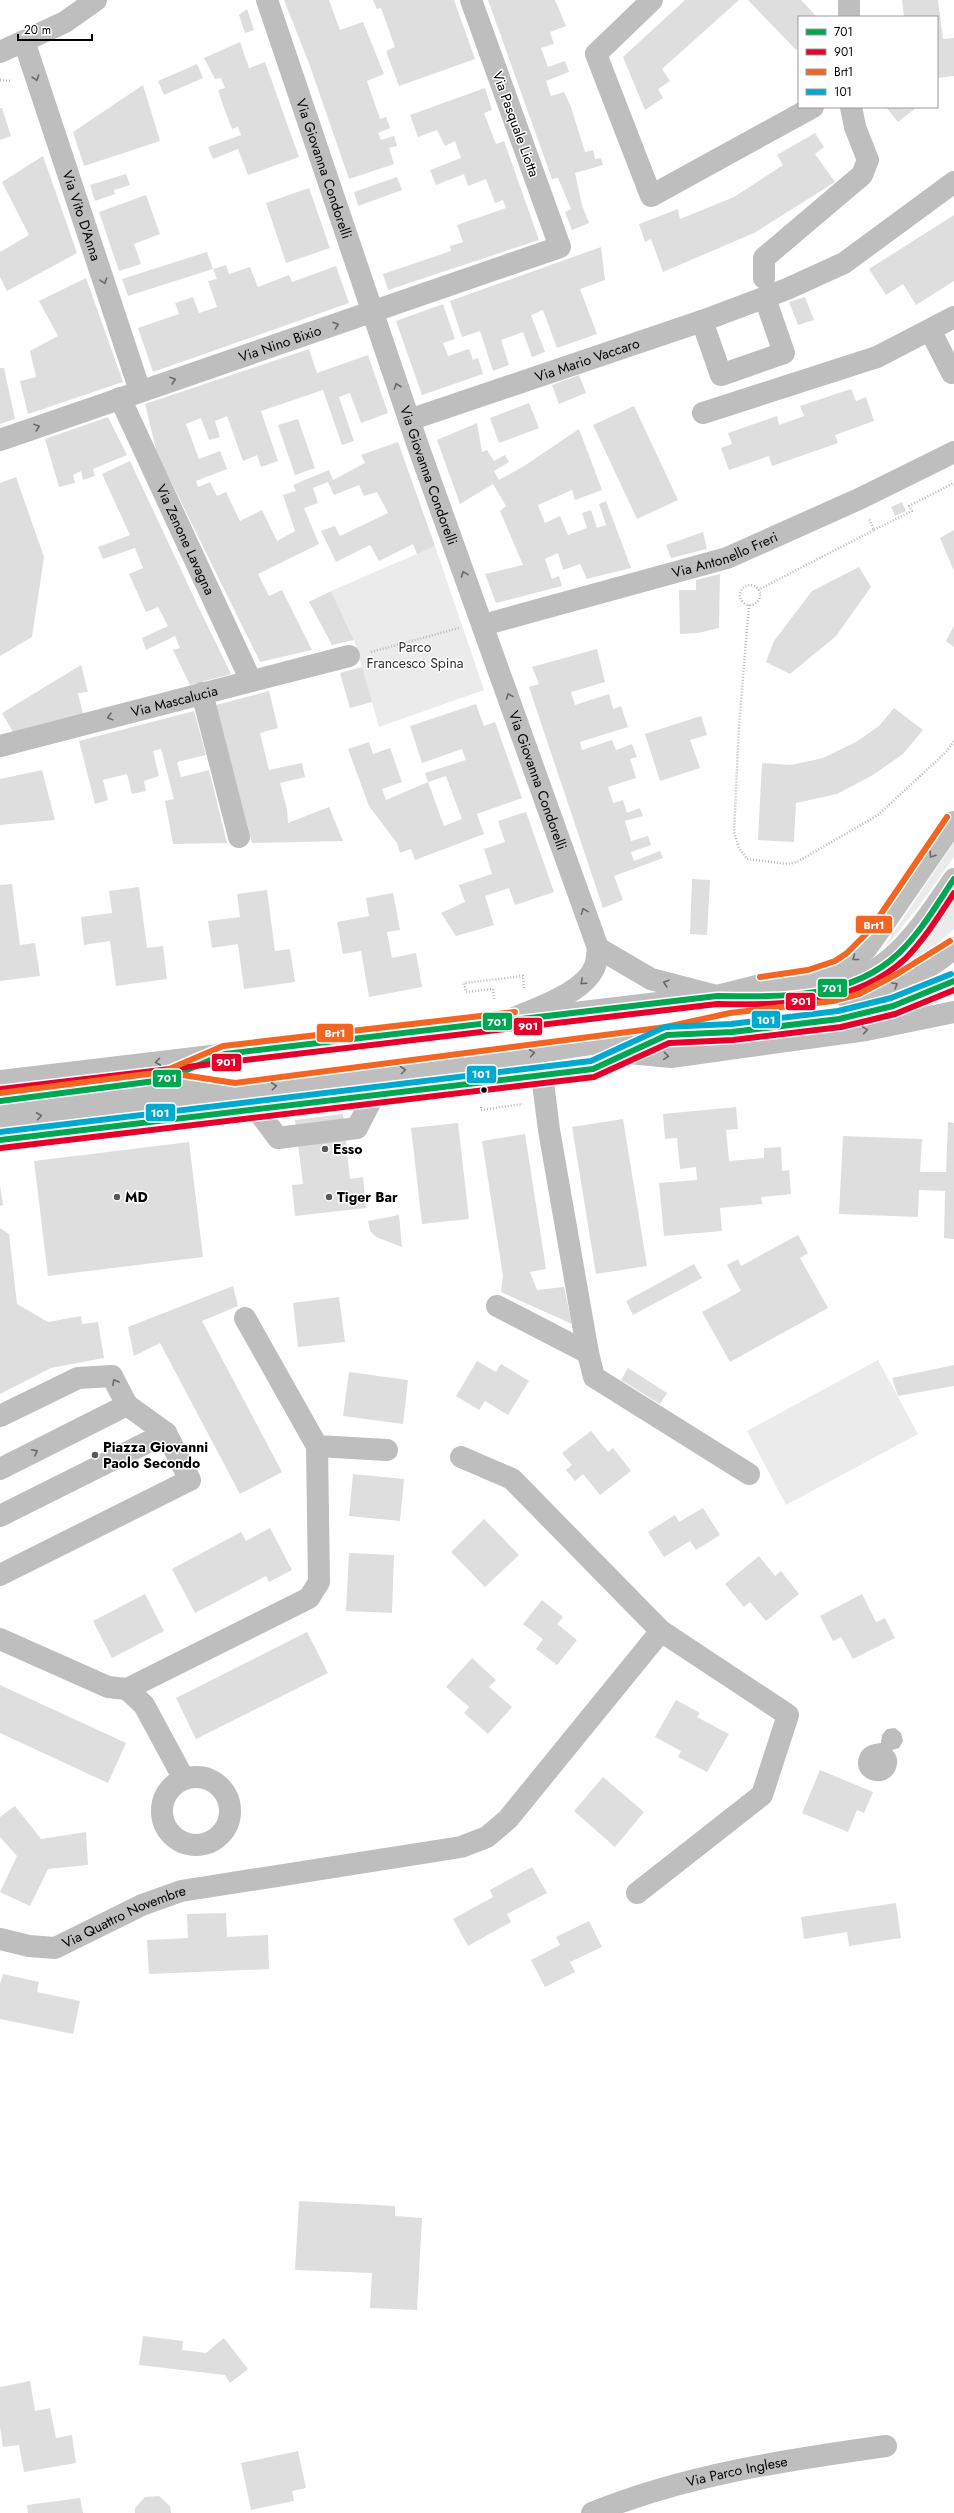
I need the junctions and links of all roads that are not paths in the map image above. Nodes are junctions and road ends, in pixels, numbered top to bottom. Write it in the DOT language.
graph roads {
  1 [pos="96,0"];
  2 [pos="267,0"];
  3 [pos="471,0"];
  4 [pos="652,0"];
  5 [pos="24,40"];
  6 [pos="0,52"];
  7 [pos="811,108"];
  8 [pos="851,108"];
  9 [pos="954,182"];
  10 [pos="560,247"];
  11 [pos="764,288"];
  12 [pos="372,312"];
  13 [pos="954,317"];
  14 [pos="702,321"];
  15 [pos="930,330"];
  16 [pos="751,364"];
  17 [pos="953,374"];
  18 [pos="140,391"];
  19 [pos="762,395"];
  20 [pos="120,398"];
  21 [pos="704,413"];
  22 [pos="409,420"];
  23 [pos="0,440"];
  24 [pos="954,452"];
  25 [pos="475,626"];
  26 [pos="349,656"];
  27 [pos="251,681"];
  28 [pos="202,693"];
  29 [pos="0,746"];
  30 [pos="954,822"];
  31 [pos="239,837"];
  32 [pos="954,879"];
  33 [pos="598,948"];
  34 [pos="954,948"];
  35 [pos="954,981"];
  36 [pos="717,996"];
  37 [pos="954,1012"];
  38 [pos="509,1021"];
  39 [pos="667,1035"];
  40 [pos="572,1046"];
  41 [pos="629,1053"];
  42 [pos="225,1054"];
  43 [pos="370,1074"];
  44 [pos="542,1075"];
  45 [pos="163,1080"];
  46 [pos="0,1081"];
  47 [pos="235,1091"];
  48 [pos="373,1097"];
  49 [pos="0,1101"];
  50 [pos="257,1110"];
  51 [pos="0,1121"];
  52 [pos="0,1140"];
  53 [pos="497,1306"];
  54 [pos="245,1318"];
  55 [pos="588,1353"];
  56 [pos="127,1405"];
  57 [pos="0,1416"];
  58 [pos="166,1433"];
  59 [pos="317,1446"];
  60 [pos="387,1450"];
  61 [pos="461,1457"];
  62 [pos="0,1469"];
  63 [pos="749,1474"];
  64 [pos="0,1516"];
  65 [pos="0,1575"];
  66 [pos="661,1631"];
  67 [pos="0,1639"];
  68 [pos="127,1689"];
  69 [pos="184,1779"];
  70 [pos="637,1893"];
  71 [pos="0,1939"];
  72 [pos="886,2446"];
  73 [pos="592,2513"];
  1 -- 5 [label="street"];
  2 -- 12 [label="street, Via Giovanna Condorelli"];
  3 -- 10 [label="street, Via Pasquale Liotta"];
  4 -- 7 [label="street"];
  5 -- 6 [label="street"];
  5 -- 18 [label="street, Via Vito D'Anna, one-way"];
  8 -- 11 [label="street"];
  9 -- 11 [label="street, Via Mario Vaccaro"];
  10 -- 12 [label="street, Via Nino Bixio"];
  11 -- 14 [label="street, Via Mario Vaccaro"];
  11 -- 16 [label="street"];
  18 -- 12 [label="street, Via Nino Bixio, one-way"];
  22 -- 12 [label="street, Via Giovanna Condorelli, one-way"];
  13 -- 15 [label="street"];
  14 -- 16 [label="street"];
  14 -- 22 [label="street, Via Mario Vaccaro"];
  15 -- 17 [label="street"];
  15 -- 19 [label="street"];
  16 -- 19 [label="street"];
  18 -- 20 [label="street, Via Nino Bixio"];
  19 -- 21 [label="street"];
  23 -- 20 [label="street, Via Nino Bixio, one-way"];
  20 -- 27 [label="street, Via Zenone Lavagna"];
  25 -- 22 [label="street, Via Giovanna Condorelli, one-way"];
  24 -- 25 [label="street, Via Antonello Freri"];
  33 -- 25 [label="street, Via Giovanna Condorelli, one-way"];
  26 -- 27 [label="street, Via Mascalucia"];
  27 -- 28 [label="street, Via Mascalucia"];
  28 -- 29 [label="street, Via Mascalucia, one-way"];
  28 -- 31 [label="street"];
  30 -- 36 [label="street, one-way"];
  32 -- 36 [label="street"];
  36 -- 33 [label="street, one-way"];
  33 -- 38 [label="street, one-way"];
  39 -- 34 [label="street, one-way"];
  35 -- 39 [label="street"];
  36 -- 38 [label="street"];
  41 -- 37 [label="street, one-way"];
  38 -- 42 [label="street"];
  39 -- 40 [label="street"];
  39 -- 41 [label="street"];
  40 -- 41 [label="street"];
  43 -- 40 [label="street, one-way"];
  41 -- 44 [label="street"];
  42 -- 45 [label="street"];
  42 -- 46 [label="street, one-way"];
  47 -- 43 [label="street, one-way"];
  43 -- 48 [label="street"];
  44 -- 48 [label="street"];
  44 -- 55 [label="street"];
  45 -- 47 [label="street"];
  45 -- 49 [label="street"];
  51 -- 47 [label="street, one-way"];
  48 -- 50 [label="street"];
  48 -- 50 [label="street"];
  50 -- 52 [label="street"];
  53 -- 55 [label="street"];
  54 -- 59 [label="street"];
  55 -- 63 [label="street"];
  56 -- 57 [label="street, one-way"];
  56 -- 58 [label="street"];
  62 -- 56 [label="street, one-way"];
  58 -- 64 [label="street"];
  58 -- 65 [label="street"];
  59 -- 60 [label="street"];
  59 -- 68 [label="street"];
  61 -- 66 [label="street"];
  66 -- 70 [label="street"];
  66 -- 71 [label="street, Via Quattro Novembre"];
  67 -- 68 [label="street"];
  68 -- 69 [label="street"];
  72 -- 73 [label="street, Via Parco Inglese"];
}
